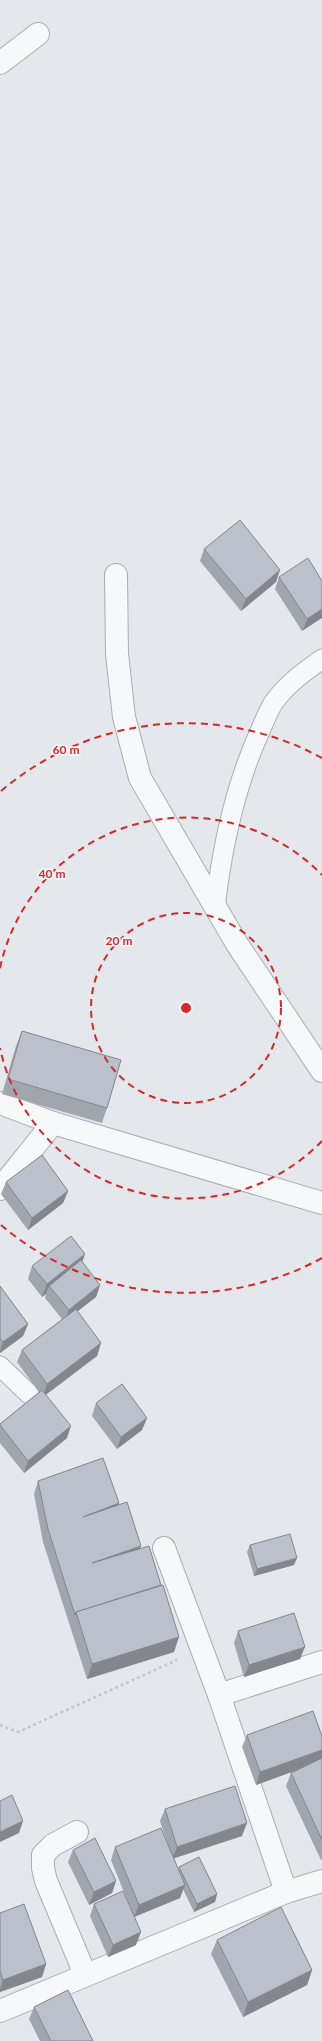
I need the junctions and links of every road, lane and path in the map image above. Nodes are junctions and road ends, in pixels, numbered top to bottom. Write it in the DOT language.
graph roads {
  1 [pos="38,34"];
  2 [pos="0,63"];
  3 [pos="116,575"];
  4 [pos="322,659"];
  5 [pos="215,908"];
  6 [pos="322,1071"];
  7 [pos="0,1103"];
  8 [pos="53,1123"];
  9 [pos="0,1189"];
  10 [pos="322,1203"];
  11 [pos="0,1366"];
  12 [pos="29,1394"];
  13 [pos="164,1548"];
  14 [pos="202,1649"];
  15 [pos="322,1662"];
  16 [pos="219,1694"];
  17 [pos="0,1725"];
  18 [pos="77,1832"];
  19 [pos="322,1881"];
  20 [pos="286,1892"];
  21 [pos="85,1974"];
  22 [pos="0,2011"];
  1 -- 2 [label="street"];
  3 -- 5 [label="street"];
  4 -- 5 [label="lane"];
  5 -- 6 [label="street"];
  7 -- 8 [label="street"];
  8 -- 9 [label="street"];
  8 -- 10 [label="street"];
  11 -- 12 [label="lane"];
  13 -- 14 [label="street"];
  14 -- 16 [label="street"];
  14 -- 17 [label="path"];
  15 -- 16 [label="street"];
  16 -- 20 [label="street"];
  18 -- 21 [label="street"];
  19 -- 20 [label="street"];
  20 -- 21 [label="street"];
  21 -- 22 [label="street"];
}
